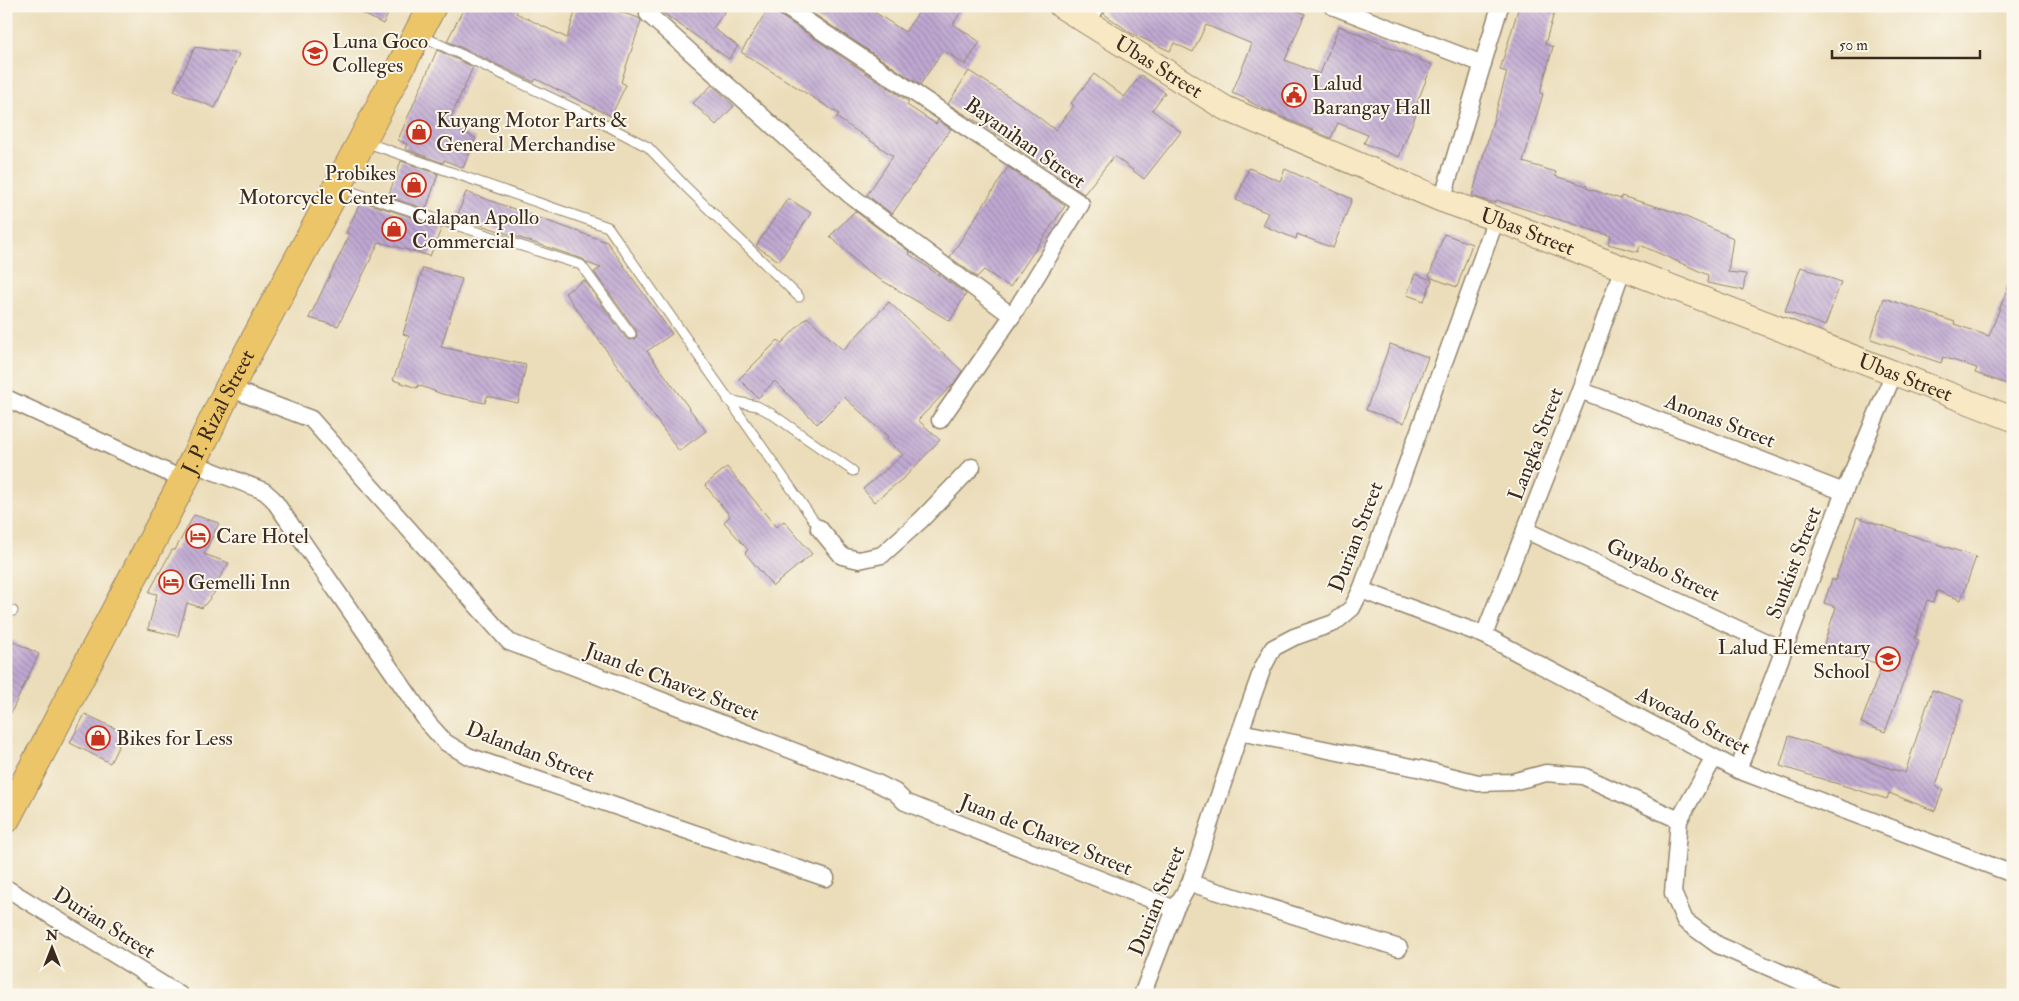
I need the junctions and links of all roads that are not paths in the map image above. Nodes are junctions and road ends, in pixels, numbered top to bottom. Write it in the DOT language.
graph roads {
  1 [pos="432,6"];
  2 [pos="652,6"];
  3 [pos="784,6"];
  4 [pos="1061,6"];
  5 [pos="1332,6"];
  6 [pos="1500,6"];
  7 [pos="1092,15"];
  8 [pos="418,34"];
  9 [pos="1483,64"];
  10 [pos="362,141"];
  11 [pos="337,187"];
  12 [pos="1442,200"];
  13 [pos="1496,219"];
  14 [pos="1622,267"];
  15 [pos="799,297"];
  16 [pos="1012,316"];
  17 [pos="631,334"];
  18 [pos="1894,373"];
  19 [pos="230,388"];
  20 [pos="1580,390"];
  21 [pos="6,398"];
  22 [pos="728,400"];
  23 [pos="2013,419"];
  24 [pos="940,420"];
  25 [pos="972,467"];
  26 [pos="188,471"];
  27 [pos="853,471"];
  28 [pos="1844,492"];
  29 [pos="819,528"];
  30 [pos="1525,530"];
  31 [pos="1361,590"];
  32 [pos="1484,635"];
  33 [pos="1783,650"];
  34 [pos="1240,732"];
  35 [pos="1714,758"];
  36 [pos="1738,770"];
  37 [pos="6,819"];
  38 [pos="1679,820"];
  39 [pos="2013,874"];
  40 [pos="826,878"];
  41 [pos="1190,883"];
  42 [pos="6,888"];
  43 [pos="1174,909"];
  44 [pos="1399,948"];
  45 [pos="180,995"];
  46 [pos="1142,995"];
  47 [pos="1832,995"];
  1 -- 8 [label="highway, J. P. Rizal Street"];
  2 -- 16 [label="street"];
  3 -- 16 [label="street, Bayanihan Street"];
  4 -- 7 [label="street, Ubas Street"];
  5 -- 9 [label="street"];
  6 -- 9 [label="street"];
  7 -- 12 [label="street, Ubas Street"];
  8 -- 10 [label="highway, J. P. Rizal Street"];
  8 -- 15 [label="lane"];
  9 -- 12 [label="street"];
  10 -- 11 [label="highway, J. P. Rizal Street"];
  10 -- 22 [label="lane"];
  11 -- 17 [label="lane"];
  11 -- 19 [label="highway, J. P. Rizal Street"];
  12 -- 13 [label="street, Ubas Street"];
  13 -- 14 [label="street, Ubas Street"];
  13 -- 31 [label="street, Durian Street"];
  14 -- 18 [label="street, Ubas Street"];
  14 -- 20 [label="street, Langka Street"];
  16 -- 24 [label="street, Bayanihan Street"];
  18 -- 23 [label="street, Ubas Street"];
  18 -- 28 [label="street, Sunkist Street"];
  19 -- 26 [label="highway, J. P. Rizal Street"];
  19 -- 43 [label="street, Juan de Chavez Street"];
  20 -- 28 [label="street, Anonas Street"];
  20 -- 30 [label="street, Langka Street"];
  21 -- 26 [label="street, Dalandan Street"];
  22 -- 27 [label="lane"];
  22 -- 29 [label="lane"];
  25 -- 29 [label="street"];
  26 -- 37 [label="highway, J. P. Rizal Street"];
  26 -- 40 [label="street, Dalandan Street"];
  28 -- 33 [label="street, Sunkist Street"];
  30 -- 32 [label="street, Langka Street"];
  30 -- 33 [label="street, Guyabo Street"];
  31 -- 32 [label="street, Avocado Street"];
  31 -- 34 [label="street, Durian Street"];
  32 -- 35 [label="street, Avocado Street"];
  33 -- 36 [label="street, Sunkist Street"];
  34 -- 38 [label="street"];
  34 -- 41 [label="street, Durian Street"];
  35 -- 36 [label="street, Avocado Street"];
  35 -- 38 [label="street"];
  36 -- 39 [label="street, Avocado Street"];
  38 -- 47 [label="street"];
  41 -- 43 [label="street, Durian Street"];
  41 -- 44 [label="street"];
  42 -- 45 [label="street, Durian Street"];
  43 -- 46 [label="street, Durian Street"];
}
